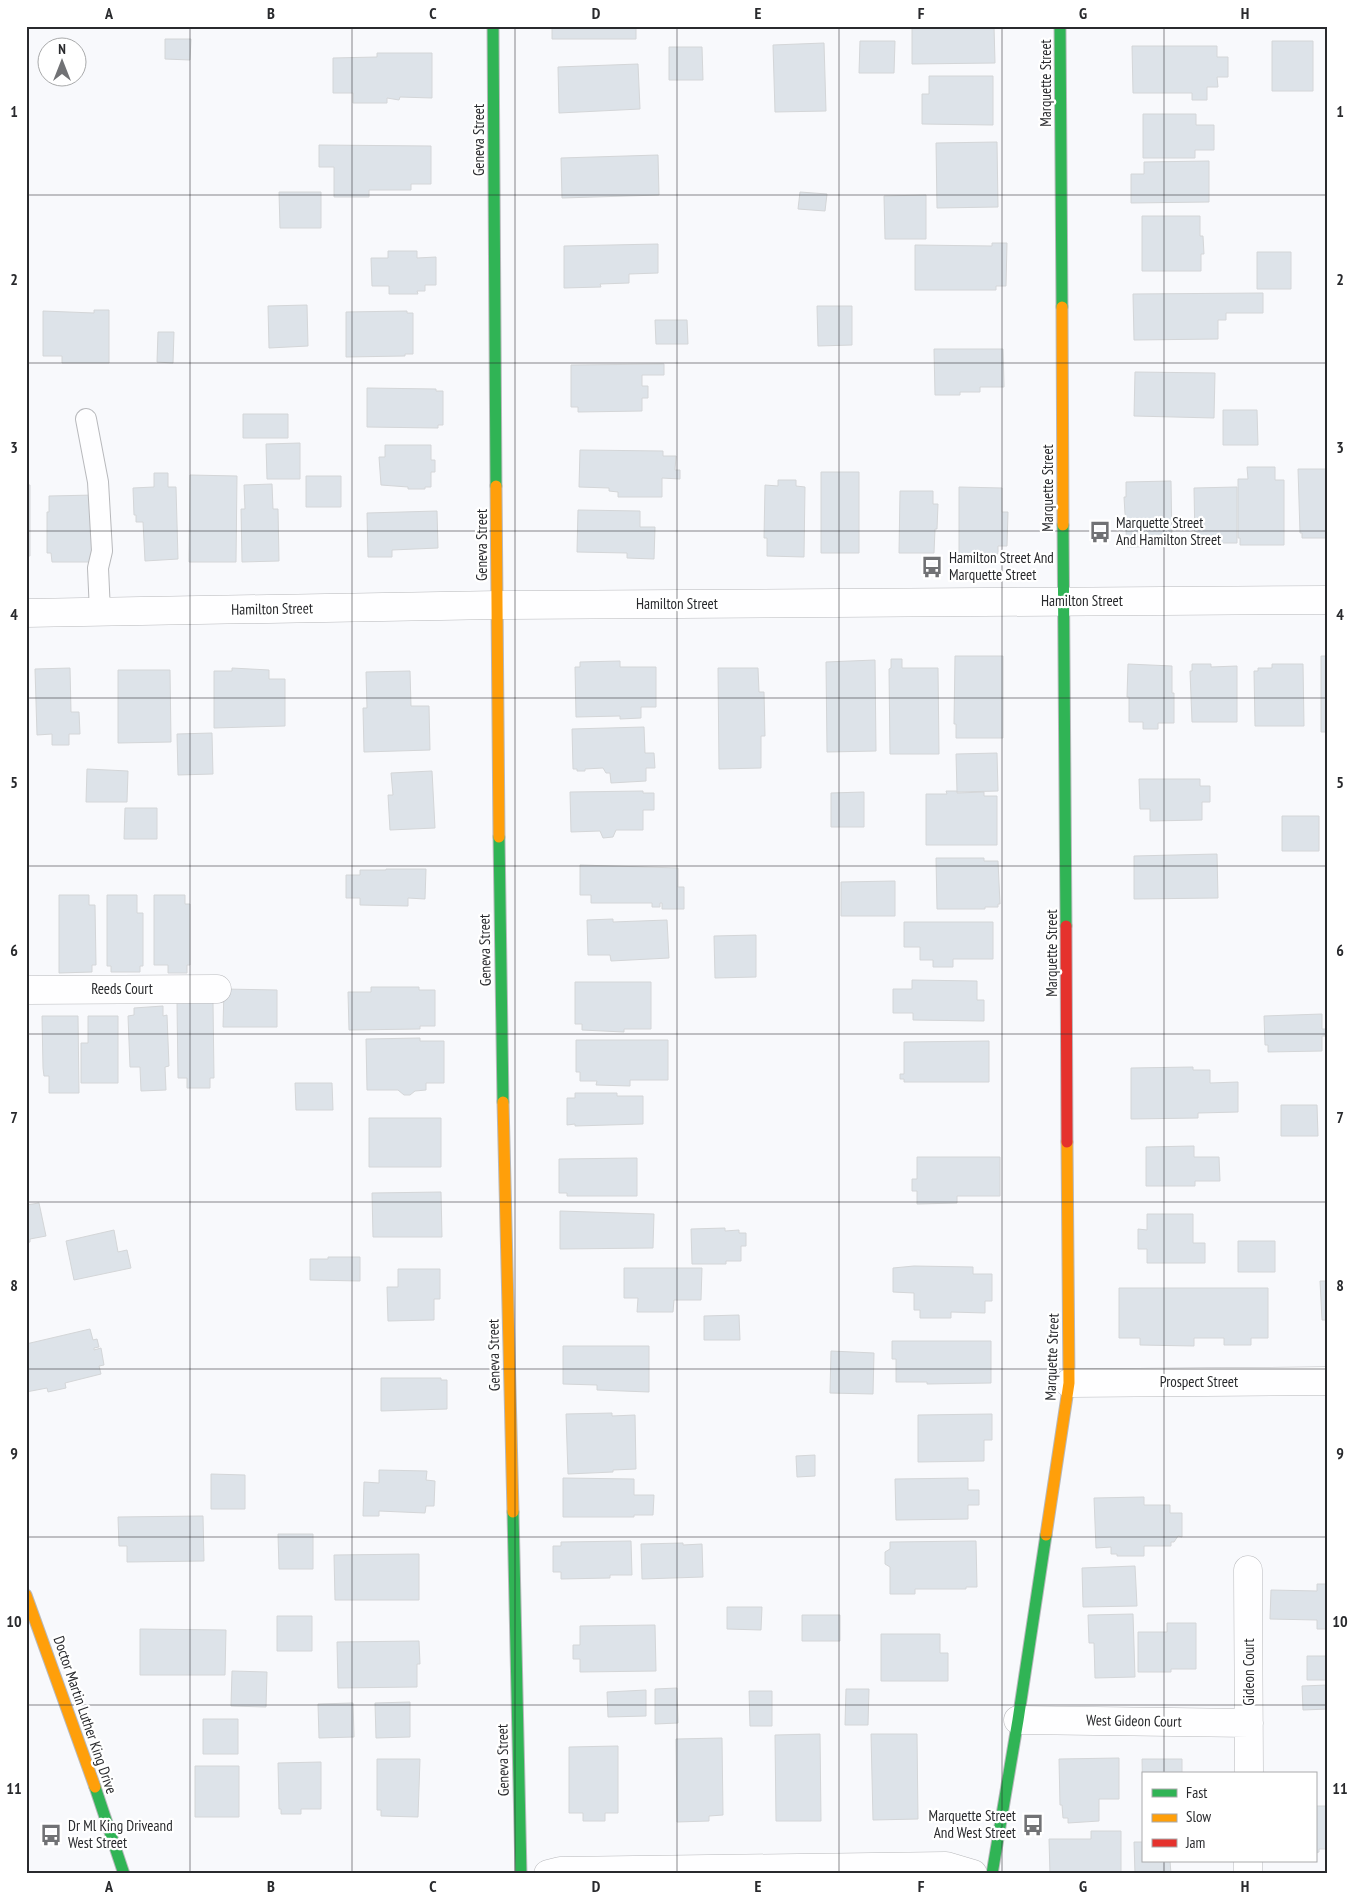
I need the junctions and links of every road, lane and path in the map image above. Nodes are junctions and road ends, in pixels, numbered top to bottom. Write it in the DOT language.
graph roads {
  1 [pos="493,26"];
  2 [pos="1060,26"];
  3 [pos="86,419"];
  4 [pos="1328,600"];
  5 [pos="1064,601"];
  6 [pos="498,605"];
  7 [pos="100,612"];
  8 [pos="26,613"];
  9 [pos="217,989"];
  10 [pos="26,990"];
  11 [pos="1328,1381"];
  12 [pos="1070,1383"];
  13 [pos="1248,1570"];
  14 [pos="26,1595"];
  15 [pos="1018,1720"];
  16 [pos="1249,1723"];
  17 [pos="1249,1772"];
  18 [pos="124,1874"];
  19 [pos="521,1874"];
  20 [pos="548,1874"];
  21 [pos="974,1874"];
  22 [pos="992,1874"];
  1 -- 6 [label="street, Geneva Street"];
  2 -- 5 [label="street, Marquette Street"];
  3 -- 7 [label="lane"];
  4 -- 5 [label="street, Hamilton Street"];
  5 -- 6 [label="street, Hamilton Street"];
  5 -- 12 [label="street, Marquette Street"];
  6 -- 7 [label="street, Hamilton Street"];
  6 -- 19 [label="street, Geneva Street"];
  7 -- 8 [label="street, Hamilton Street"];
  9 -- 10 [label="street, Reeds Court"];
  11 -- 12 [label="street, Prospect Street"];
  12 -- 15 [label="street, Marquette Street"];
  13 -- 16 [label="street, Gideon Court"];
  14 -- 18 [label="street, Doctor Martin Luther King Drive"];
  15 -- 16 [label="street, West Gideon Court"];
  15 -- 22 [label="street, Marquette Street"];
  16 -- 17 [label="street, Gideon Court"];
  20 -- 21 [label="street"];
}
